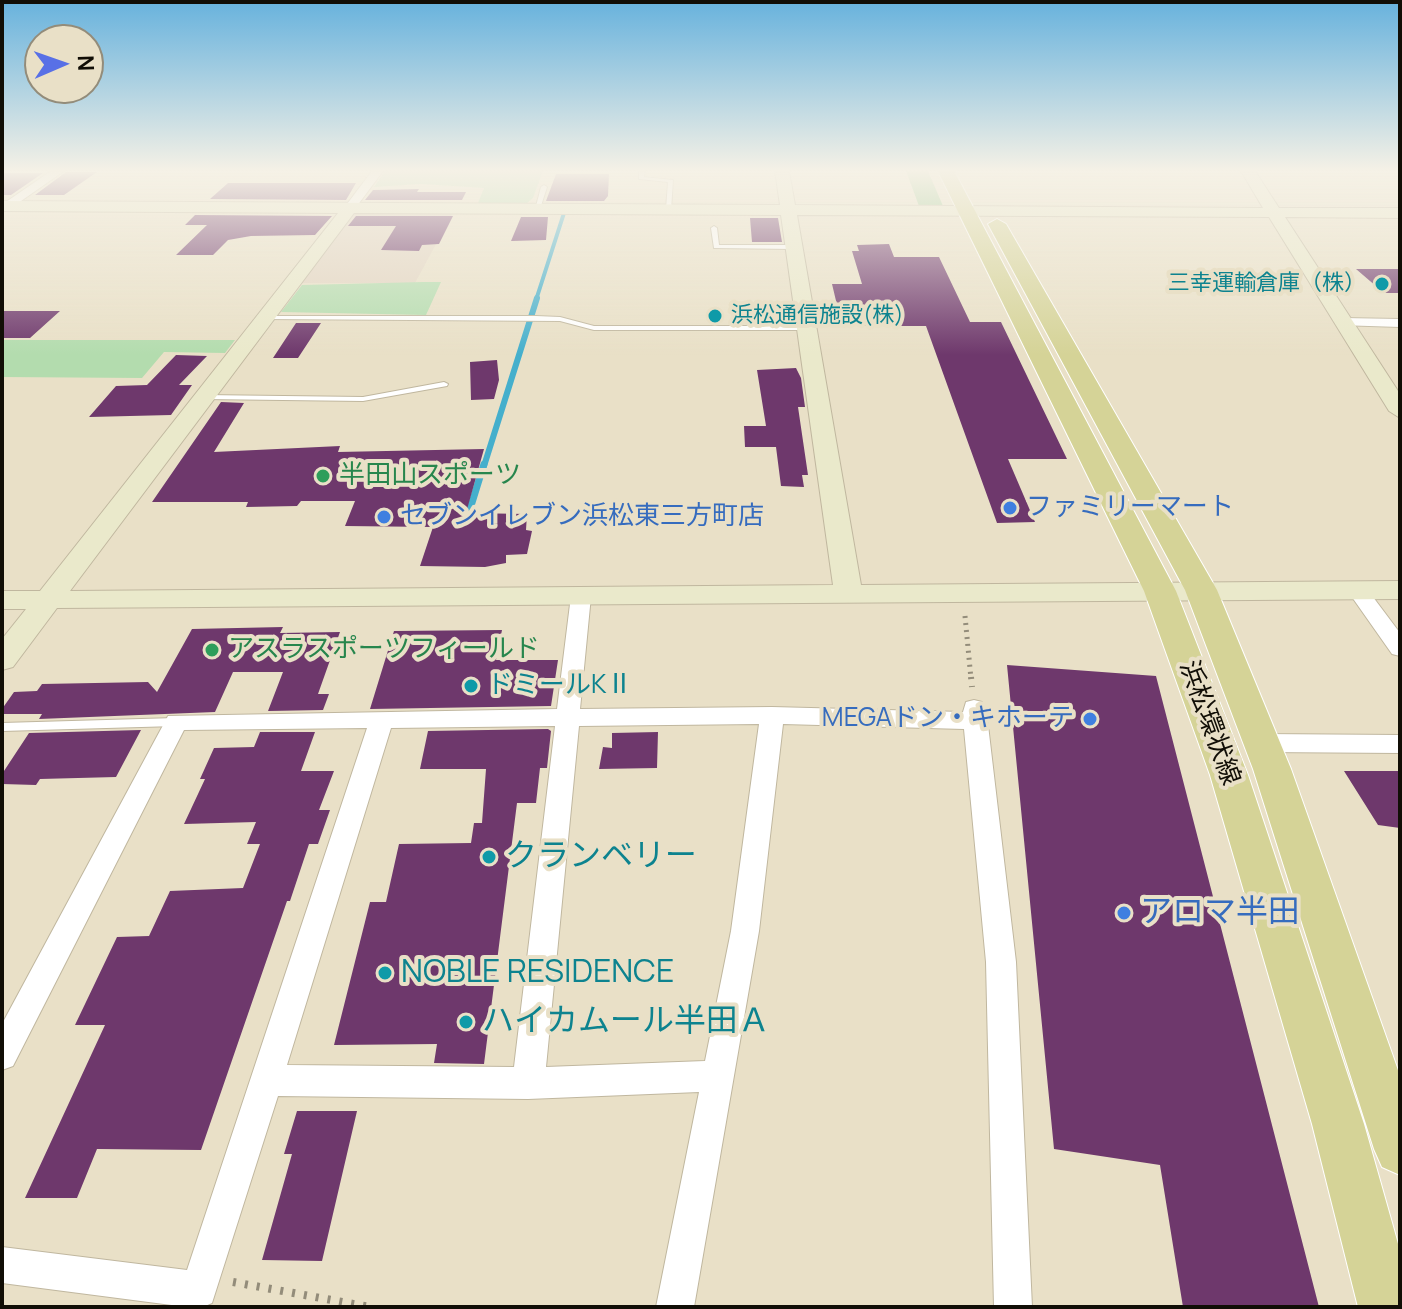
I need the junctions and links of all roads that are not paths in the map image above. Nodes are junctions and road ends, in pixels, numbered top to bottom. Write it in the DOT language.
graph roads {
  1 [pos="331,232"];
  2 [pos="714,232"];
  3 [pos="791,232"];
  4 [pos="988,232"];
  5 [pos="990,232"];
  6 [pos="1287,232"];
  7 [pos="793,247"];
  8 [pos="265,318"];
  9 [pos="1343,322"];
  10 [pos="1400,323"];
  11 [pos="806,328"];
  12 [pos="444,384"];
  13 [pos="203,397"];
  14 [pos="1400,411"];
  15 [pos="1201,590"];
  16 [pos="1357,590"];
  17 [pos="1400,590"];
  18 [pos="1160,591"];
  19 [pos="848,593"];
  20 [pos="581,596"];
  21 [pos="2,600"];
  22 [pos="46,600"];
  23 [pos="1400,649"];
  24 [pos="2,660"];
  25 [pos="772,715"];
  26 [pos="570,718"];
  27 [pos="382,720"];
  28 [pos="176,722"];
  29 [pos="2,727"];
  30 [pos="1262,743"];
  31 [pos="1400,744"];
  32 [pos="2,1055"];
  33 [pos="718,1076"];
  34 [pos="267,1080"];
  35 [pos="528,1083"];
  36 [pos="1400,1149"];
  37 [pos="2,1265"];
  38 [pos="208,1293"];
  39 [pos="675,1307"];
  40 [pos="1013,1307"];
  41 [pos="1387,1307"];
  1 -- 8 [label="street"];
  2 -- 7 [label="lane"];
  3 -- 7 [label="street"];
  4 -- 18 [label="main road, 浜松環状線"];
  5 -- 15 [label="main road, 浜松環状線"];
  6 -- 9 [label="street"];
  7 -- 11 [label="street"];
  8 -- 11 [label="lane"];
  8 -- 13 [label="street"];
  9 -- 10 [label="street"];
  9 -- 14 [label="street"];
  11 -- 19 [label="street"];
  12 -- 13 [label="lane"];
  13 -- 22 [label="street"];
  15 -- 16 [label="street"];
  15 -- 18 [label="street"];
  15 -- 30 [label="main road, 浜松環状線"];
  16 -- 17 [label="street"];
  16 -- 23 [label="street"];
  18 -- 19 [label="street"];
  18 -- 41 [label="main road, 浜松環状線"];
  19 -- 20 [label="street"];
  20 -- 22 [label="street"];
  20 -- 26 [label="street"];
  21 -- 22 [label="street"];
  22 -- 24 [label="street"];
  25 -- 26 [label="street"];
  25 -- 33 [label="street"];
  25 -- 40 [label="street"];
  26 -- 27 [label="street"];
  26 -- 35 [label="street"];
  27 -- 28 [label="street"];
  27 -- 34 [label="street"];
  28 -- 29 [label="lane"];
  28 -- 32 [label="street"];
  30 -- 31 [label="street"];
  30 -- 36 [label="main road, 浜松環状線"];
  33 -- 35 [label="street"];
  33 -- 39 [label="street"];
  34 -- 35 [label="street"];
  34 -- 38 [label="street"];
  37 -- 38 [label="street"];
}
